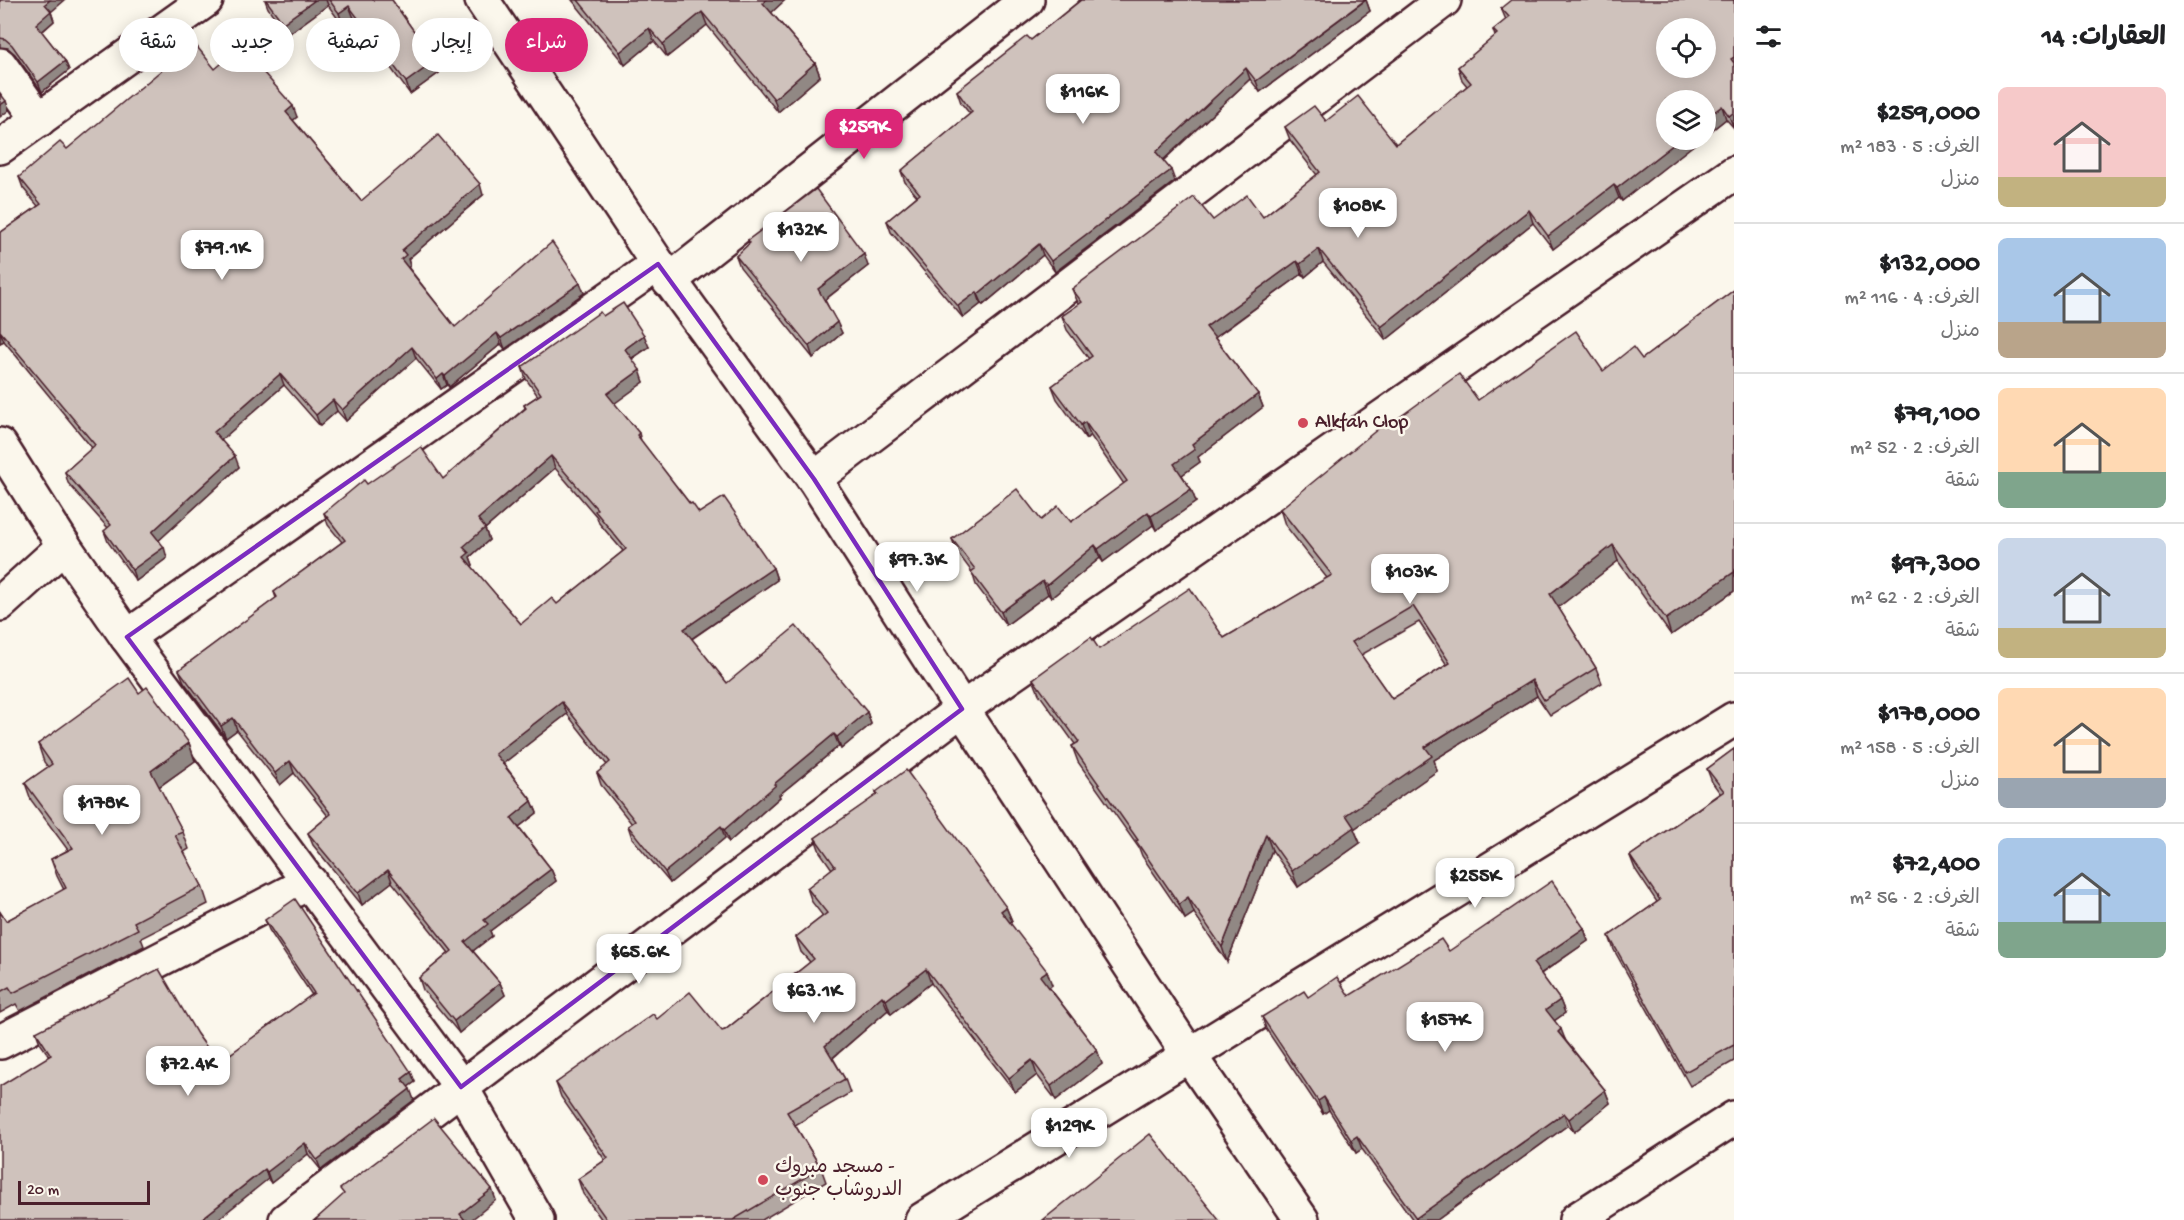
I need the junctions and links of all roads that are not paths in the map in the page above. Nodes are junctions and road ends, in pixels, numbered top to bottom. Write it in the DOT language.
graph roads {
  1 [pos="206,0"];
  2 [pos="482,0"];
  3 [pos="1028,0"];
  4 [pos="1444,0"];
  5 [pos="0,66"];
  6 [pos="39,120"];
  7 [pos="0,147"];
  8 [pos="1734,173"];
  9 [pos="663,272"];
  10 [pos="0,445"];
  11 [pos="814,479"];
  12 [pos="63,546"];
  13 [pos="0,604"];
  14 [pos="128,637"];
  15 [pos="962,709"];
  16 [pos="1734,719"];
  17 [pos="310,882"];
  18 [pos="0,1042"];
  19 [pos="1189,1055"];
  20 [pos="461,1087"];
  21 [pos="1734,1118"];
  22 [pos="286,1220"];
  23 [pos="537,1220"];
  24 [pos="922,1220"];
  25 [pos="1302,1220"];
  26 [pos="1576,1220"];
  1 -- 6 [label="street"];
  2 -- 9 [label="street"];
  3 -- 9 [label="street"];
  4 -- 11 [label="street"];
  5 -- 6 [label="street"];
  6 -- 7 [label="street"];
  8 -- 15 [label="street"];
  9 -- 11 [label="street"];
  9 -- 14 [label="street"];
  10 -- 12 [label="street"];
  11 -- 15 [label="street"];
  12 -- 13 [label="street"];
  12 -- 14 [label="street"];
  14 -- 17 [label="street"];
  15 -- 19 [label="street"];
  15 -- 20 [label="street"];
  16 -- 19 [label="street"];
  17 -- 18 [label="street"];
  17 -- 20 [label="street"];
  19 -- 24 [label="street"];
  19 -- 25 [label="street"];
  20 -- 22 [label="street"];
  20 -- 23 [label="street"];
  21 -- 26 [label="street"];
}
